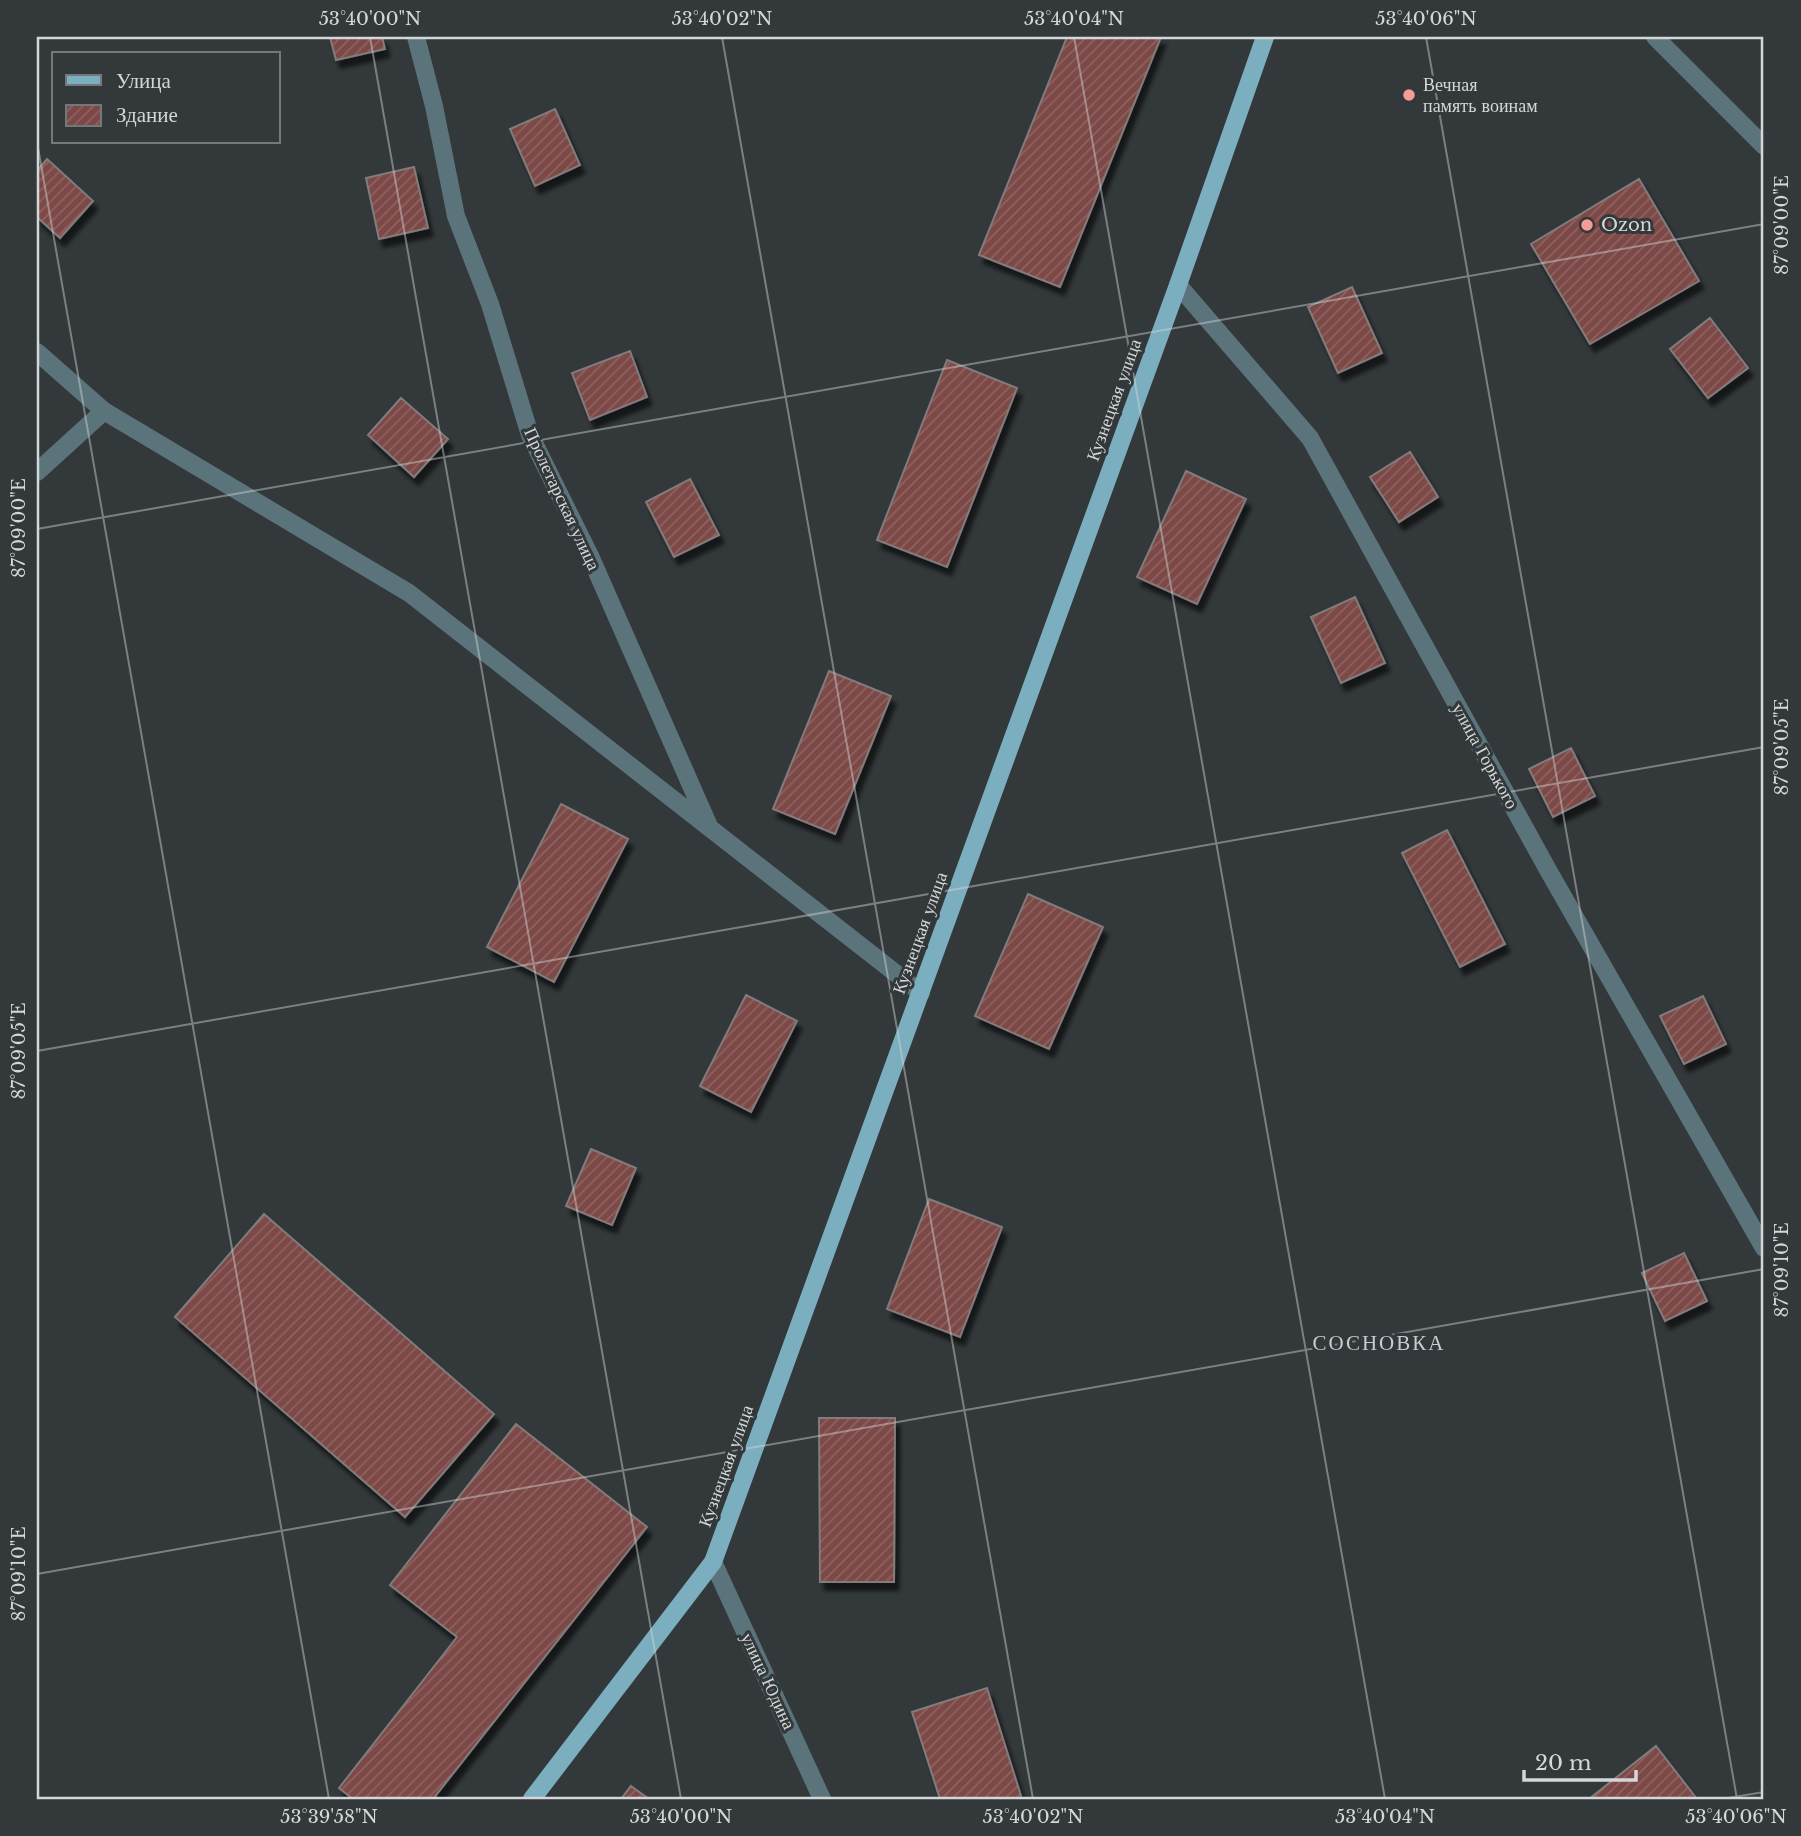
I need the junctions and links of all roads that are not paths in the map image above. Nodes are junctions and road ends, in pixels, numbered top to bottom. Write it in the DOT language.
graph roads {
  1 [pos="416,37"];
  2 [pos="1265,37"];
  3 [pos="1655,37"];
  4 [pos="1764,146"];
  5 [pos="1178,285"];
  6 [pos="37,352"];
  7 [pos="104,411"];
  8 [pos="37,472"];
  9 [pos="709,827"];
  10 [pos="921,993"];
  11 [pos="1764,1248"];
  12 [pos="713,1562"];
  13 [pos="532,1799"];
  14 [pos="822,1799"];
  1 -- 9 [label="street, Пролетарская улица"];
  2 -- 5 [label="main road, Кузнецкая улица"];
  3 -- 4 [label="street"];
  5 -- 10 [label="main road, Кузнецкая улица"];
  5 -- 11 [label="street, улица Горького"];
  6 -- 7 [label="street, Пролетарская улица"];
  7 -- 8 [label="street"];
  7 -- 9 [label="street, Пролетарская улица"];
  9 -- 10 [label="street, Пролетарская улица"];
  10 -- 12 [label="main road, Кузнецкая улица"];
  12 -- 13 [label="main road, Кузнецкая улица"];
  12 -- 14 [label="street, улица Юдина"];
}
